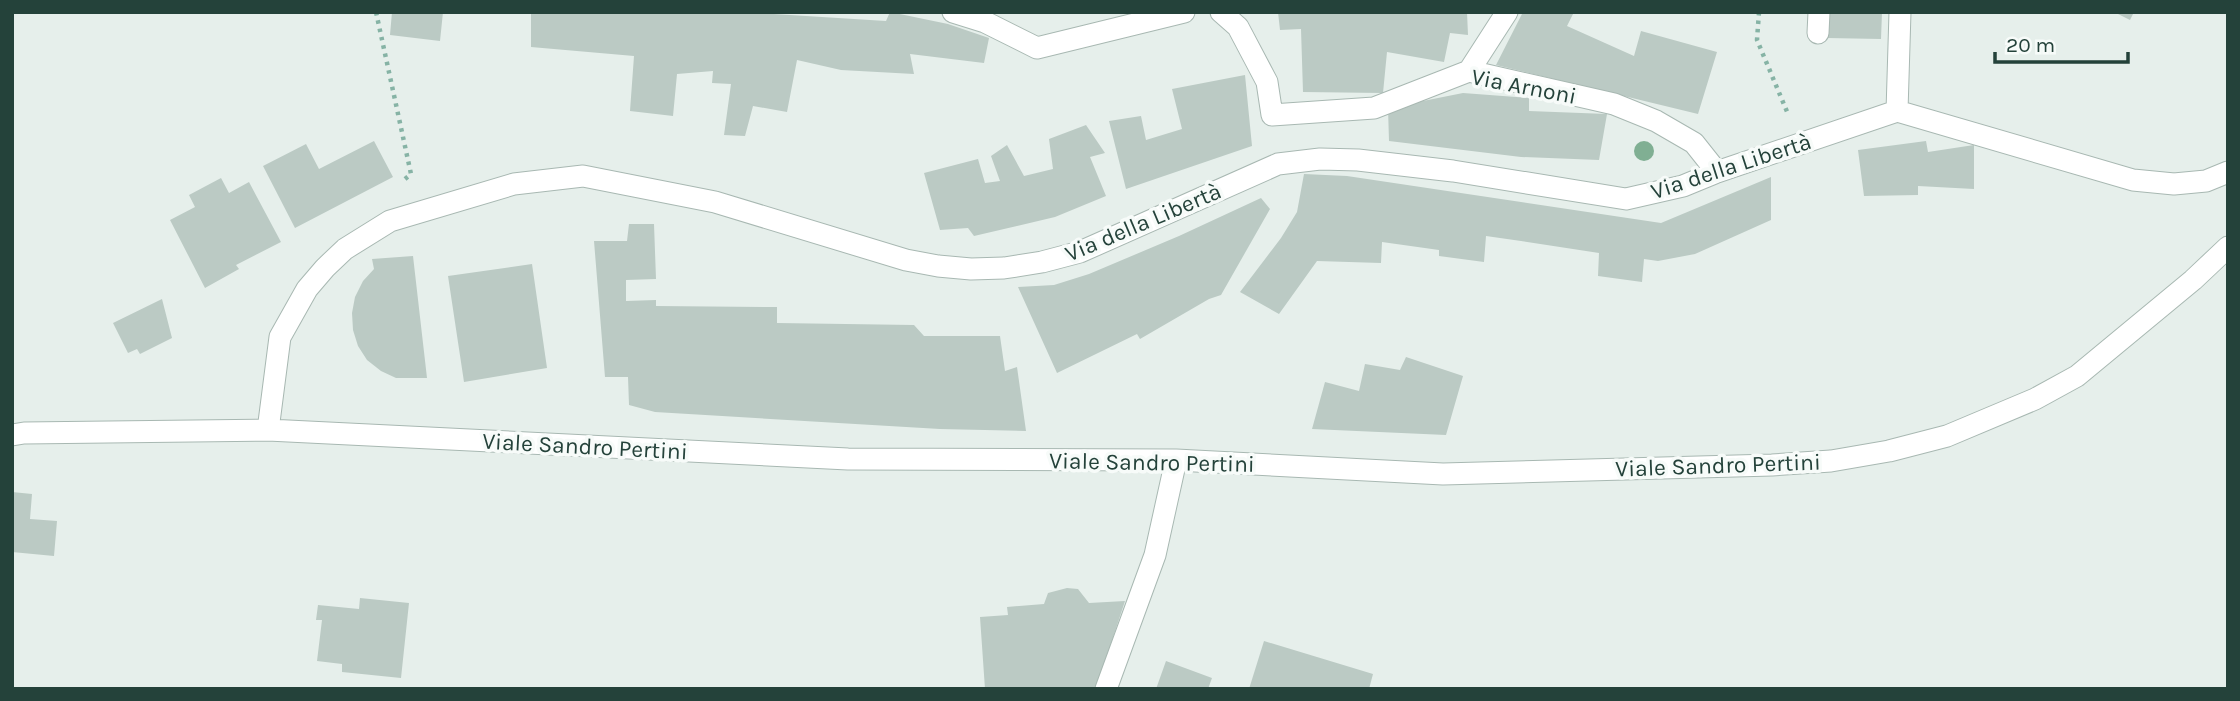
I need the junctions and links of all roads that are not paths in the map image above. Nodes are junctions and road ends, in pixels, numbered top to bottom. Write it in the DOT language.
graph roads {
  1 [pos="953,12"];
  2 [pos="1184,12"];
  3 [pos="1221,12"];
  4 [pos="1507,12"];
  5 [pos="1900,12"];
  6 [pos="1469,71"];
  7 [pos="1897,111"];
  8 [pos="1717,172"];
  9 [pos="2228,172"];
  10 [pos="2228,247"];
  11 [pos="268,430"];
  12 [pos="12,435"];
  13 [pos="1176,460"];
  14 [pos="1106,689"];
  1 -- 2 [label="street"];
  3 -- 6 [label="street, Via Arnoni"];
  4 -- 6 [label="street"];
  5 -- 7 [label="street"];
  6 -- 8 [label="street, Via Arnoni"];
  7 -- 8 [label="street, Via della Libertà"];
  7 -- 9 [label="street"];
  8 -- 11 [label="street, Via della Libertà"];
  10 -- 13 [label="street, Viale Sandro Pertini"];
  11 -- 12 [label="street, Viale Sandro Pertini"];
  11 -- 13 [label="street, Viale Sandro Pertini"];
  13 -- 14 [label="street"];
}
